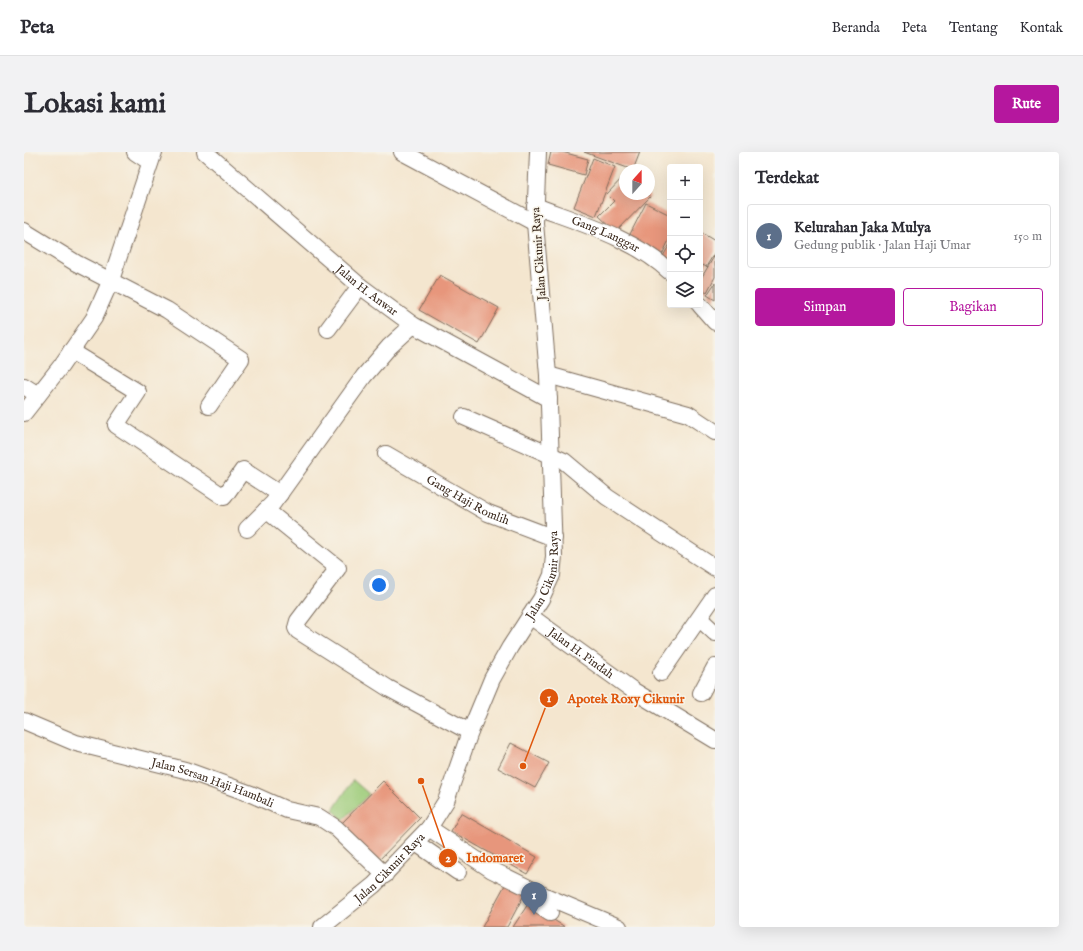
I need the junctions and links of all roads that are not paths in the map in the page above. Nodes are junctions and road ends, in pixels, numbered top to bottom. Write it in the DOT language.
graph roads {
  1 [pos="135,152"];
  2 [pos="205,152"];
  3 [pos="402,152"];
  4 [pos="538,152"];
  5 [pos="152,157"];
  6 [pos="535,206"];
  7 [pos="535,223"];
  8 [pos="24,231"];
  9 [pos="667,269"];
  10 [pos="111,280"];
  11 [pos="360,286"];
  12 [pos="703,308"];
  13 [pos="715,322"];
  14 [pos="413,325"];
  15 [pos="328,329"];
  16 [pos="71,352"];
  17 [pos="548,374"];
  18 [pos="24,386"];
  19 [pos="38,395"];
  20 [pos="549,399"];
  21 [pos="209,406"];
  22 [pos="24,413"];
  23 [pos="464,417"];
  24 [pos="715,432"];
  25 [pos="386,454"];
  26 [pos="552,455"];
  27 [pos="280,494"];
  28 [pos="266,510"];
  29 [pos="248,529"];
  30 [pos="554,538"];
  31 [pos="715,568"];
  32 [pos="715,595"];
  33 [pos="530,616"];
  34 [pos="700,619"];
  35 [pos="715,633"];
  36 [pos="715,667"];
  37 [pos="661,673"];
  38 [pos="701,693"];
  39 [pos="24,721"];
  40 [pos="470,732"];
  41 [pos="715,740"];
  42 [pos="429,828"];
  43 [pos="416,843"];
  44 [pos="458,872"];
  45 [pos="385,875"];
  46 [pos="543,895"];
  47 [pos="550,912"];
  48 [pos="322,927"];
  49 [pos="619,927"];
  1 -- 5 [label="street"];
  2 -- 11 [label="street, Jalan H. Anwar"];
  3 -- 7 [label="street"];
  4 -- 6 [label="street, Jalan Cikunir Raya"];
  5 -- 10 [label="street"];
  6 -- 7 [label="street, Jalan Cikunir Raya"];
  6 -- 9 [label="street, Gang Langgar"];
  7 -- 17 [label="street, Jalan Cikunir Raya"];
  8 -- 10 [label="street"];
  10 -- 16 [label="street"];
  10 -- 21 [label="street"];
  11 -- 14 [label="street, Jalan H. Anwar"];
  11 -- 15 [label="street"];
  12 -- 13 [label="street"];
  14 -- 20 [label="street, Jalan H. Anwar"];
  14 -- 27 [label="street"];
  16 -- 19 [label="street"];
  16 -- 27 [label="street"];
  17 -- 20 [label="street, Jalan Cikunir Raya"];
  17 -- 24 [label="street"];
  18 -- 19 [label="street"];
  19 -- 22 [label="street"];
  20 -- 26 [label="street, Jalan Cikunir Raya"];
  23 -- 26 [label="street"];
  25 -- 30 [label="street, Gang Haji Romlih"];
  26 -- 30 [label="street, Jalan Cikunir Raya"];
  26 -- 31 [label="street"];
  27 -- 28 [label="street"];
  28 -- 29 [label="street"];
  28 -- 40 [label="street"];
  30 -- 33 [label="street, Jalan Cikunir Raya"];
  32 -- 34 [label="street"];
  33 -- 40 [label="street, Jalan Cikunir Raya"];
  33 -- 41 [label="street, Jalan H. Pindah"];
  34 -- 35 [label="street"];
  34 -- 37 [label="street"];
  36 -- 38 [label="street"];
  39 -- 45 [label="street, Jalan Sersan Haji Hambali"];
  40 -- 42 [label="street, Jalan Cikunir Raya"];
  42 -- 43 [label="street, Jalan Cikunir Raya"];
  42 -- 46 [label="street"];
  43 -- 44 [label="street"];
  43 -- 45 [label="street, Jalan Cikunir Raya"];
  45 -- 48 [label="street, Jalan Cikunir Raya"];
  46 -- 47 [label="street"];
  46 -- 49 [label="street"];
}
